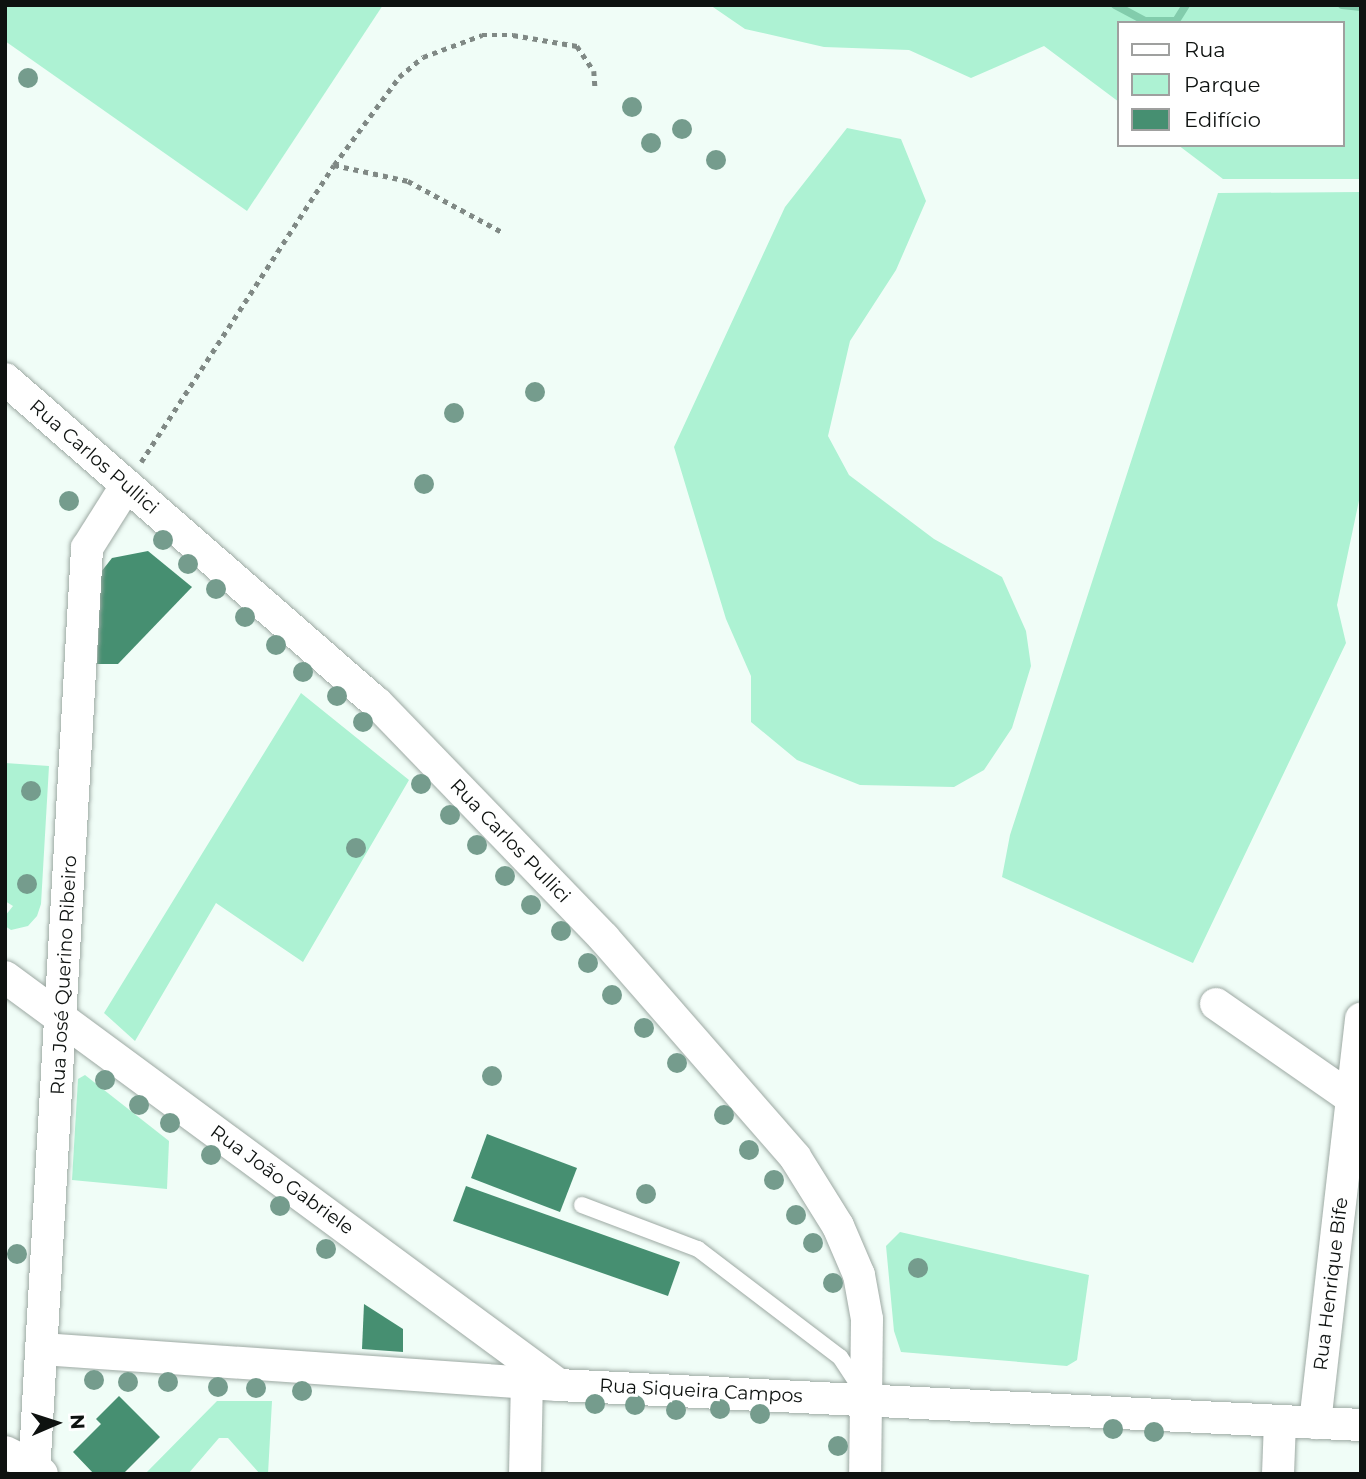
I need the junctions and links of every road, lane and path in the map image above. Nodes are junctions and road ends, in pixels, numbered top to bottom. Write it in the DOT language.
graph roads {
  1 [pos="595,86"];
  2 [pos="334,166"];
  3 [pos="502,232"];
  4 [pos="5,379"];
  5 [pos="126,486"];
  6 [pos="5,977"];
  7 [pos="1216,1004"];
  8 [pos="61,1018"];
  9 [pos="1361,1019"];
  10 [pos="1351,1098"];
  11 [pos="1351,1197"];
  12 [pos="582,1205"];
  13 [pos="42,1349"];
  14 [pos="527,1380"];
  15 [pos="558,1385"];
  16 [pos="868,1399"];
  17 [pos="1280,1422"];
  18 [pos="1315,1423"];
  19 [pos="1361,1425"];
  20 [pos="5,1452"];
  21 [pos="37,1471"];
  22 [pos="525,1474"];
  23 [pos="865,1474"];
  24 [pos="1278,1474"];
  1 -- 2 [label="path"];
  2 -- 3 [label="path"];
  2 -- 5 [label="path"];
  4 -- 5 [label="street, Rua Carlos Pullici"];
  5 -- 8 [label="street, Rua José Querino Ribeiro"];
  5 -- 16 [label="street, Rua Carlos Pullici"];
  6 -- 8 [label="street, Rua João Gabriele"];
  7 -- 10 [label="street"];
  8 -- 13 [label="street, Rua José Querino Ribeiro"];
  8 -- 15 [label="street, Rua João Gabriele"];
  9 -- 10 [label="street, Rua Henrique Bife"];
  10 -- 11 [label="street, Rua Henrique Bife"];
  11 -- 18 [label="street, Rua Henrique Bife"];
  12 -- 16 [label="lane"];
  13 -- 14 [label="street, Rua Siqueira Campos"];
  13 -- 21 [label="street, Rua José Querino Ribeiro"];
  14 -- 15 [label="street, Rua Siqueira Campos"];
  14 -- 22 [label="street"];
  15 -- 16 [label="street, Rua Siqueira Campos"];
  16 -- 17 [label="street, Rua Siqueira Campos"];
  16 -- 23 [label="street, Rua Carlos Pullici"];
  17 -- 18 [label="street, Rua Siqueira Campos"];
  17 -- 24 [label="street"];
  18 -- 19 [label="street, Rua Siqueira Campos"];
  20 -- 21 [label="street"];
}
